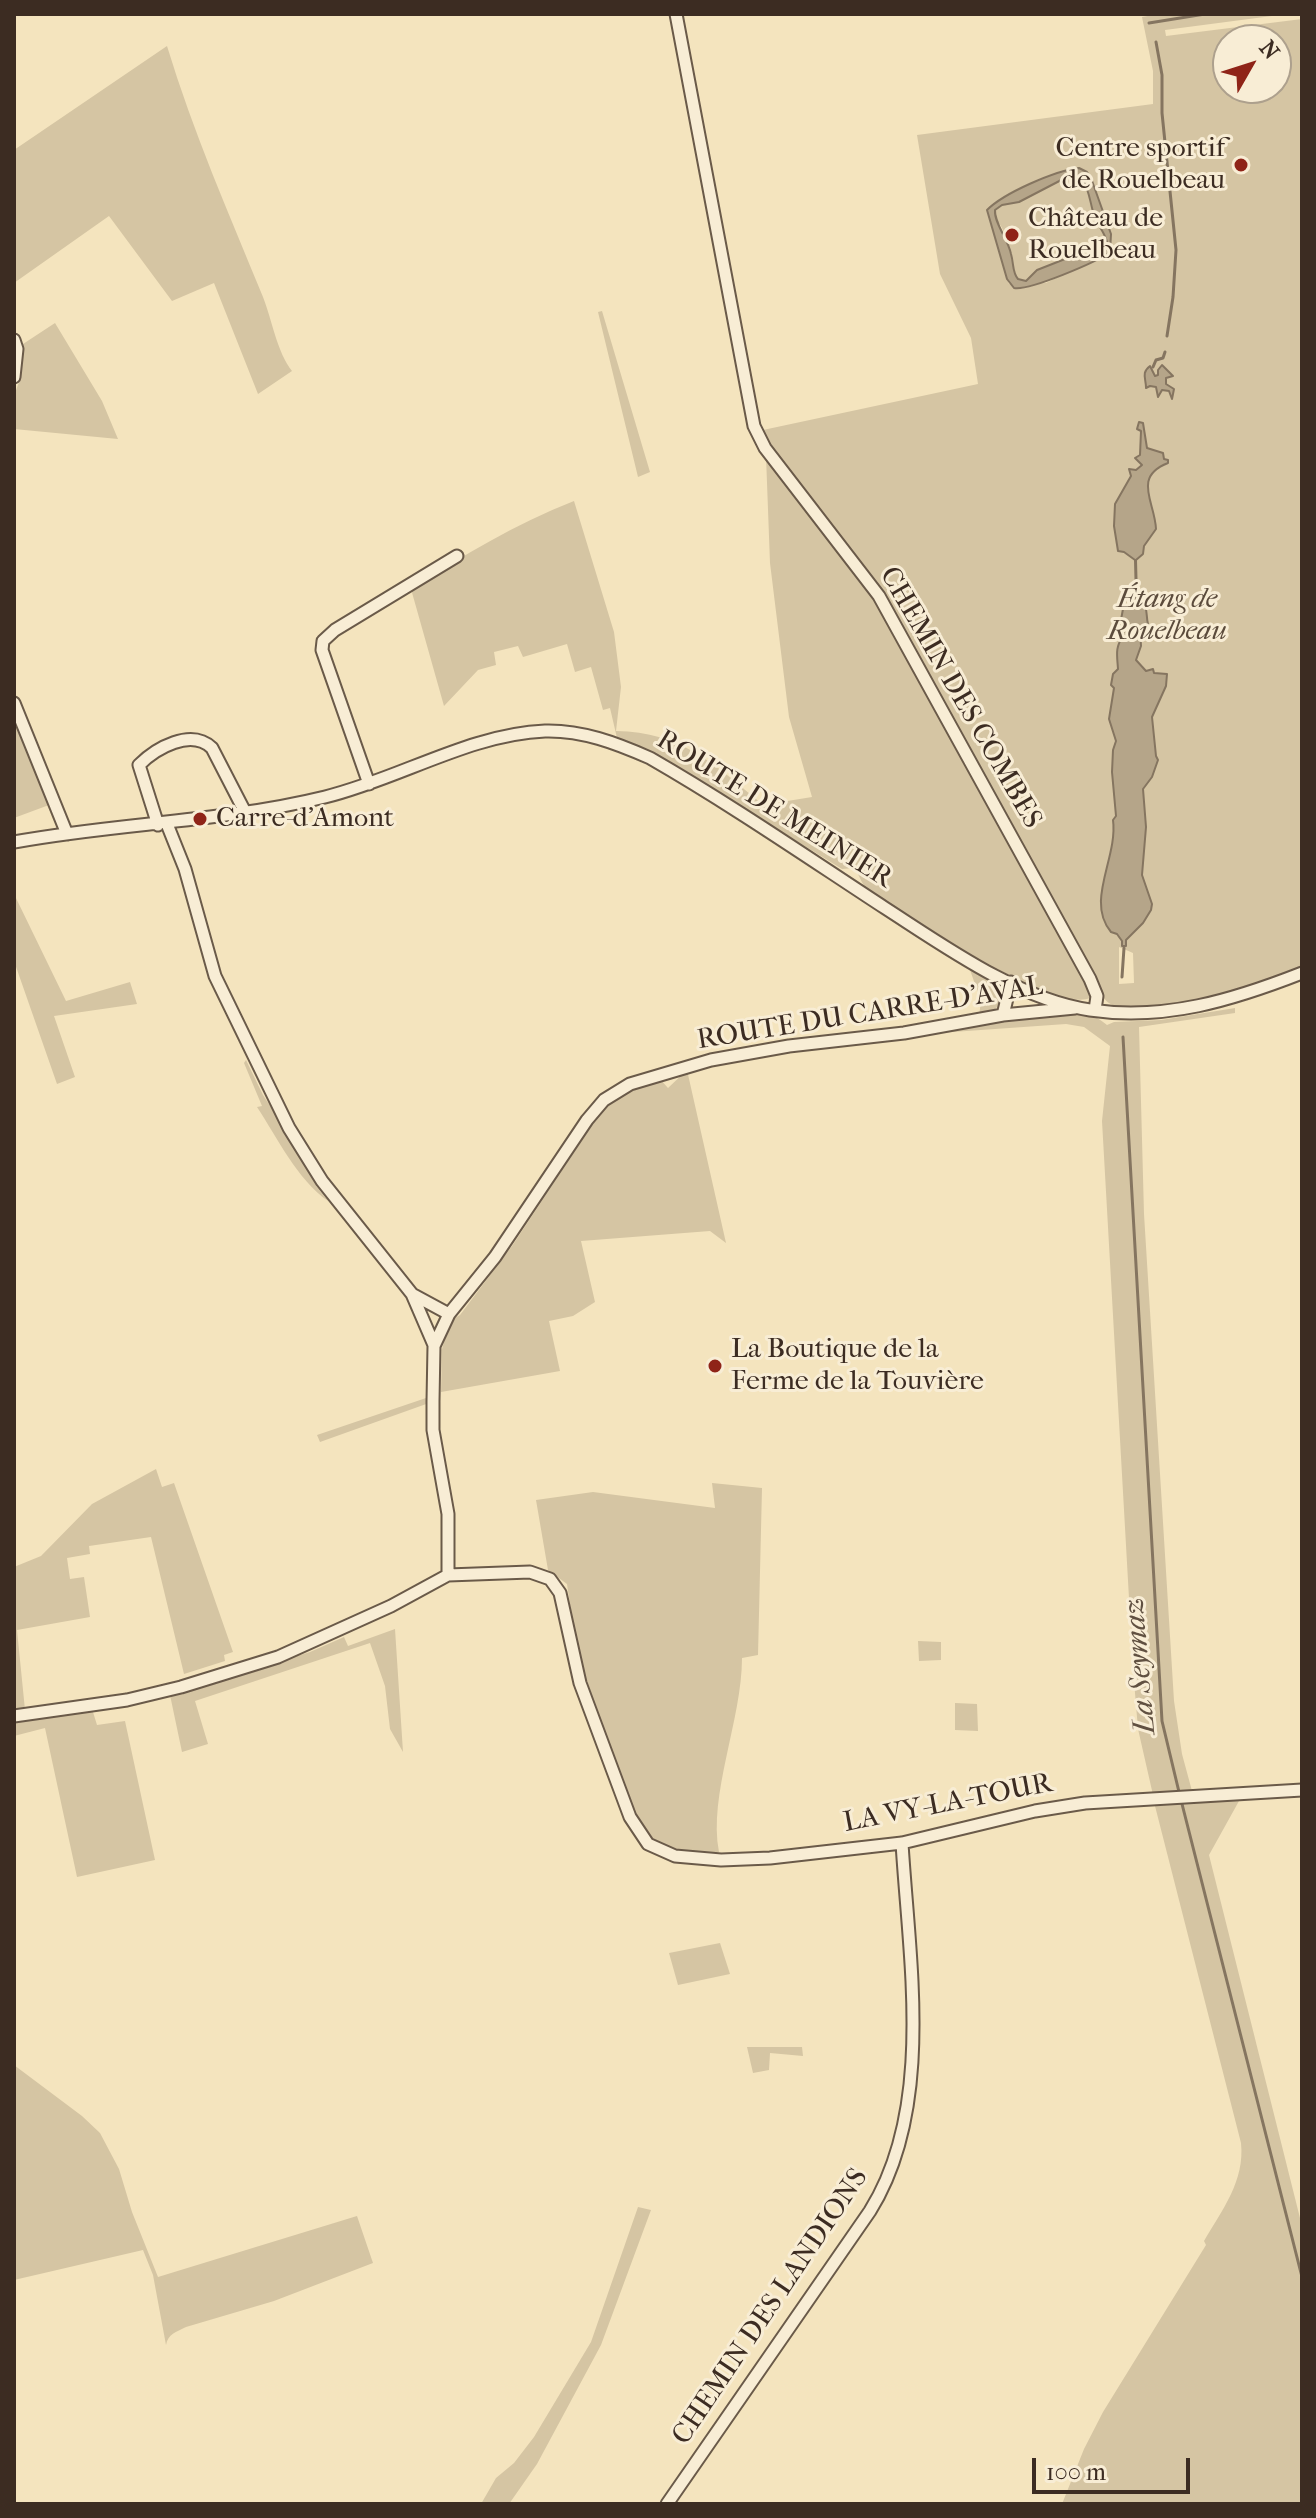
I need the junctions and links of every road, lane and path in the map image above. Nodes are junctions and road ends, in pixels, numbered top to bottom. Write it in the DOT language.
graph roads {
  1 [pos="676,14"];
  2 [pos="14,340"];
  3 [pos="14,377"];
  4 [pos="457,556"];
  5 [pos="14,703"];
  6 [pos="369,784"];
  7 [pos="245,812"];
  8 [pos="163,824"];
  9 [pos="67,834"];
  10 [pos="14,842"];
  11 [pos="1302,973"];
  12 [pos="1011,982"];
  13 [pos="1079,1007"];
  14 [pos="1095,1010"];
  15 [pos="1003,1015"];
  16 [pos="412,1294"];
  17 [pos="449,1314"];
  18 [pos="434,1346"];
  19 [pos="448,1575"];
  20 [pos="14,1716"];
  21 [pos="1302,1790"];
  22 [pos="902,1843"];
  23 [pos="667,2504"];
  1 -- 14 [label="street, CHEMIN DES COMBES"];
  2 -- 3 [label="street"];
  4 -- 6 [label="street"];
  5 -- 9 [label="street"];
  6 -- 7 [label="street, ROUTE DE MEINIER"];
  6 -- 12 [label="street, ROUTE DE MEINIER"];
  7 -- 8 [label="street, ROUTE DE MEINIER"];
  7 -- 8 [label="street"];
  8 -- 9 [label="street, ROUTE DE MEINIER"];
  8 -- 16 [label="street"];
  9 -- 10 [label="street, ROUTE DE MEINIER"];
  11 -- 14 [label="street, ROUTE DE MEINIER"];
  12 -- 13 [label="street, ROUTE DE MEINIER"];
  12 -- 15 [label="street"];
  13 -- 14 [label="street, ROUTE DE MEINIER"];
  13 -- 15 [label="street, ROUTE DU CARRE-D'AVAL"];
  15 -- 17 [label="street, ROUTE DU CARRE-D'AVAL"];
  16 -- 17 [label="street"];
  16 -- 18 [label="street"];
  17 -- 18 [label="street, ROUTE DU CARRE-D'AVAL"];
  18 -- 19 [label="street"];
  19 -- 20 [label="street"];
  19 -- 22 [label="street, LA VY-LA-TOUR"];
  21 -- 22 [label="street, LA VY-LA-TOUR"];
  22 -- 23 [label="street, CHEMIN DES LANDIONS"];
}
